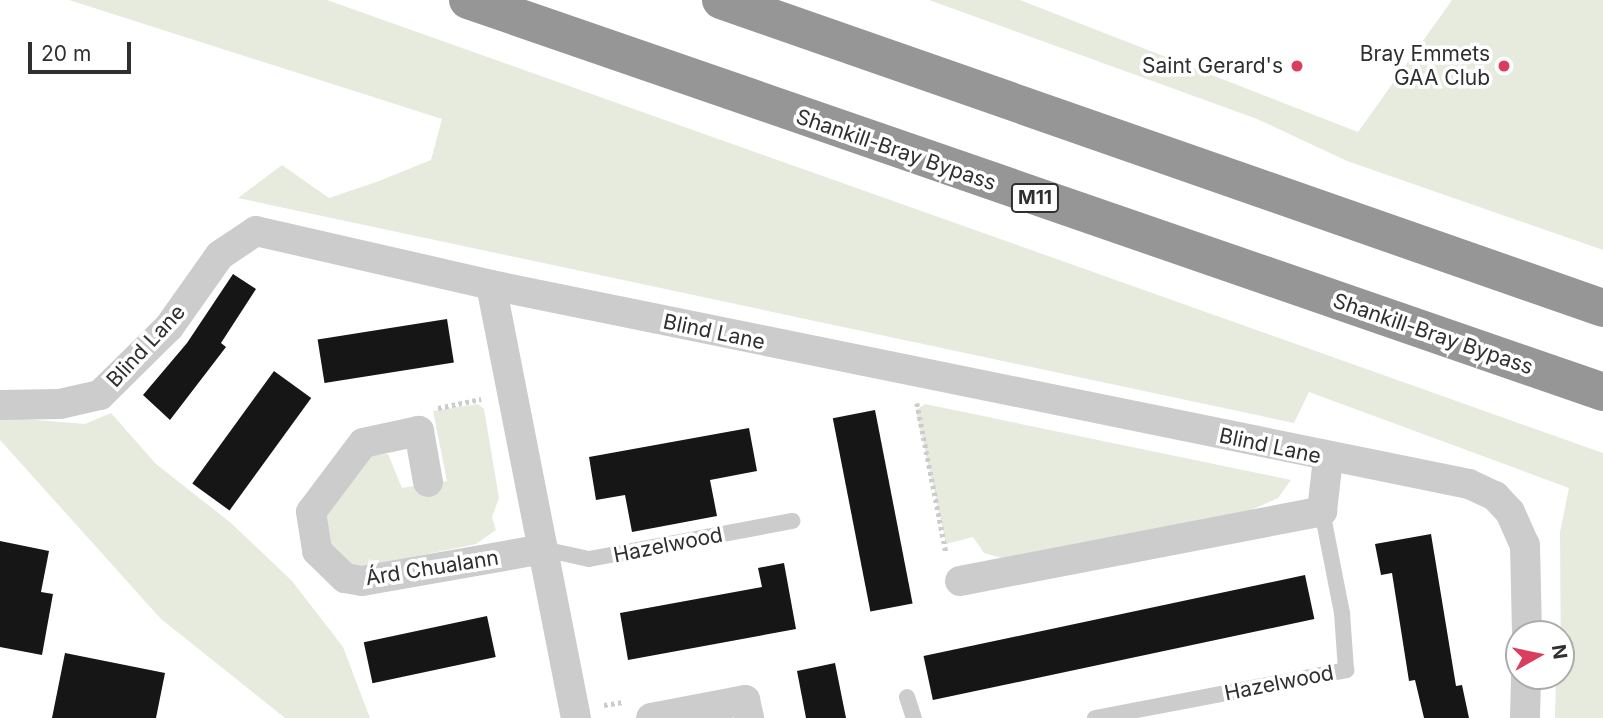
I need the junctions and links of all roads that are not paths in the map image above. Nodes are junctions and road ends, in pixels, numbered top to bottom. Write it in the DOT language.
graph roads {
  1 [pos="468,0"];
  2 [pos="721,0"];
  3 [pos="491,285"];
  4 [pos="1603,308"];
  5 [pos="1603,392"];
  6 [pos="0,405"];
  7 [pos="1328,458"];
  8 [pos="428,482"];
  9 [pos="1322,511"];
  10 [pos="792,522"];
  11 [pos="543,549"];
  12 [pos="960,581"];
  13 [pos="1527,620"];
  14 [pos="1526,690"];
  15 [pos="908,697"];
  16 [pos="639,709"];
  17 [pos="576,715"];
  18 [pos="749,718"];
  19 [pos="914,718"];
  20 [pos="1095,718"];
  21 [pos="1525,718"];
  1 -- 5 [label="highway, Shankill-Bray Bypass / M11"];
  2 -- 4 [label="highway"];
  3 -- 6 [label="street, Blind Lane"];
  3 -- 7 [label="street, Blind Lane"];
  3 -- 11 [label="street"];
  7 -- 9 [label="street, Hazelwood"];
  7 -- 13 [label="street, Blind Lane"];
  8 -- 11 [label="street, Árd Chualann"];
  9 -- 12 [label="street"];
  9 -- 20 [label="lane, Hazelwood"];
  10 -- 11 [label="lane, Hazelwood"];
  11 -- 17 [label="street"];
  14 -- 21 [label="street"];
  15 -- 19 [label="lane"];
  16 -- 18 [label="street"];
}
